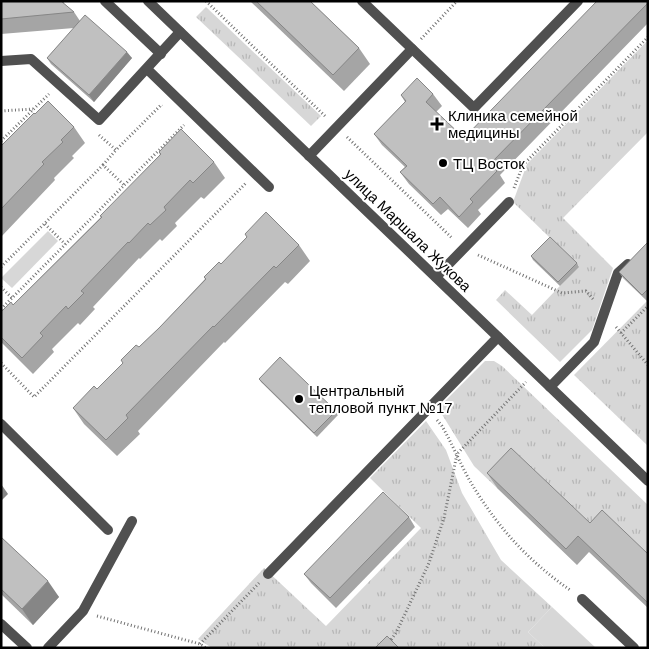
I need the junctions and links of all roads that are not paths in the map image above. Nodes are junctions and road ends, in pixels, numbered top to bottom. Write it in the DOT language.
graph roads {
  1 [pos="105,1"];
  2 [pos="148,1"];
  3 [pos="362,1"];
  4 [pos="578,1"];
  5 [pos="180,32"];
  6 [pos="412,49"];
  7 [pos="161,54"];
  8 [pos="1,61"];
  9 [pos="147,68"];
  10 [pos="309,156"];
  11 [pos="269,187"];
  12 [pos="509,202"];
  13 [pos="636,255"];
  14 [pos="436,277"];
  15 [pos="498,337"];
  16 [pos="550,387"];
  17 [pos="1,424"];
  18 [pos="648,481"];
  19 [pos="132,521"];
  20 [pos="108,530"];
  21 [pos="268,574"];
  22 [pos="582,599"];
  23 [pos="1,624"];
  24 [pos="26,648"];
  25 [pos="48,648"];
  26 [pos="634,648"];
  1 -- 7 [label="street"];
  2 -- 5 [label="street, улица Маршала Жукова"];
  3 -- 6 [label="street"];
  4 -- 6 [label="street"];
  5 -- 7 [label="street"];
  5 -- 10 [label="street, улица Маршала Жукова"];
  6 -- 10 [label="street"];
  7 -- 9 [label="street"];
  8 -- 9 [label="street"];
  9 -- 11 [label="street"];
  10 -- 14 [label="street, улица Маршала Жукова"];
  12 -- 14 [label="street"];
  13 -- 16 [label="street"];
  14 -- 15 [label="street, улица Маршала Жукова"];
  15 -- 16 [label="street, улица Маршала Жукова"];
  15 -- 21 [label="street"];
  16 -- 18 [label="street, улица Маршала Жукова"];
  17 -- 20 [label="street"];
  19 -- 25 [label="street"];
  22 -- 26 [label="street"];
  23 -- 24 [label="street"];
}
